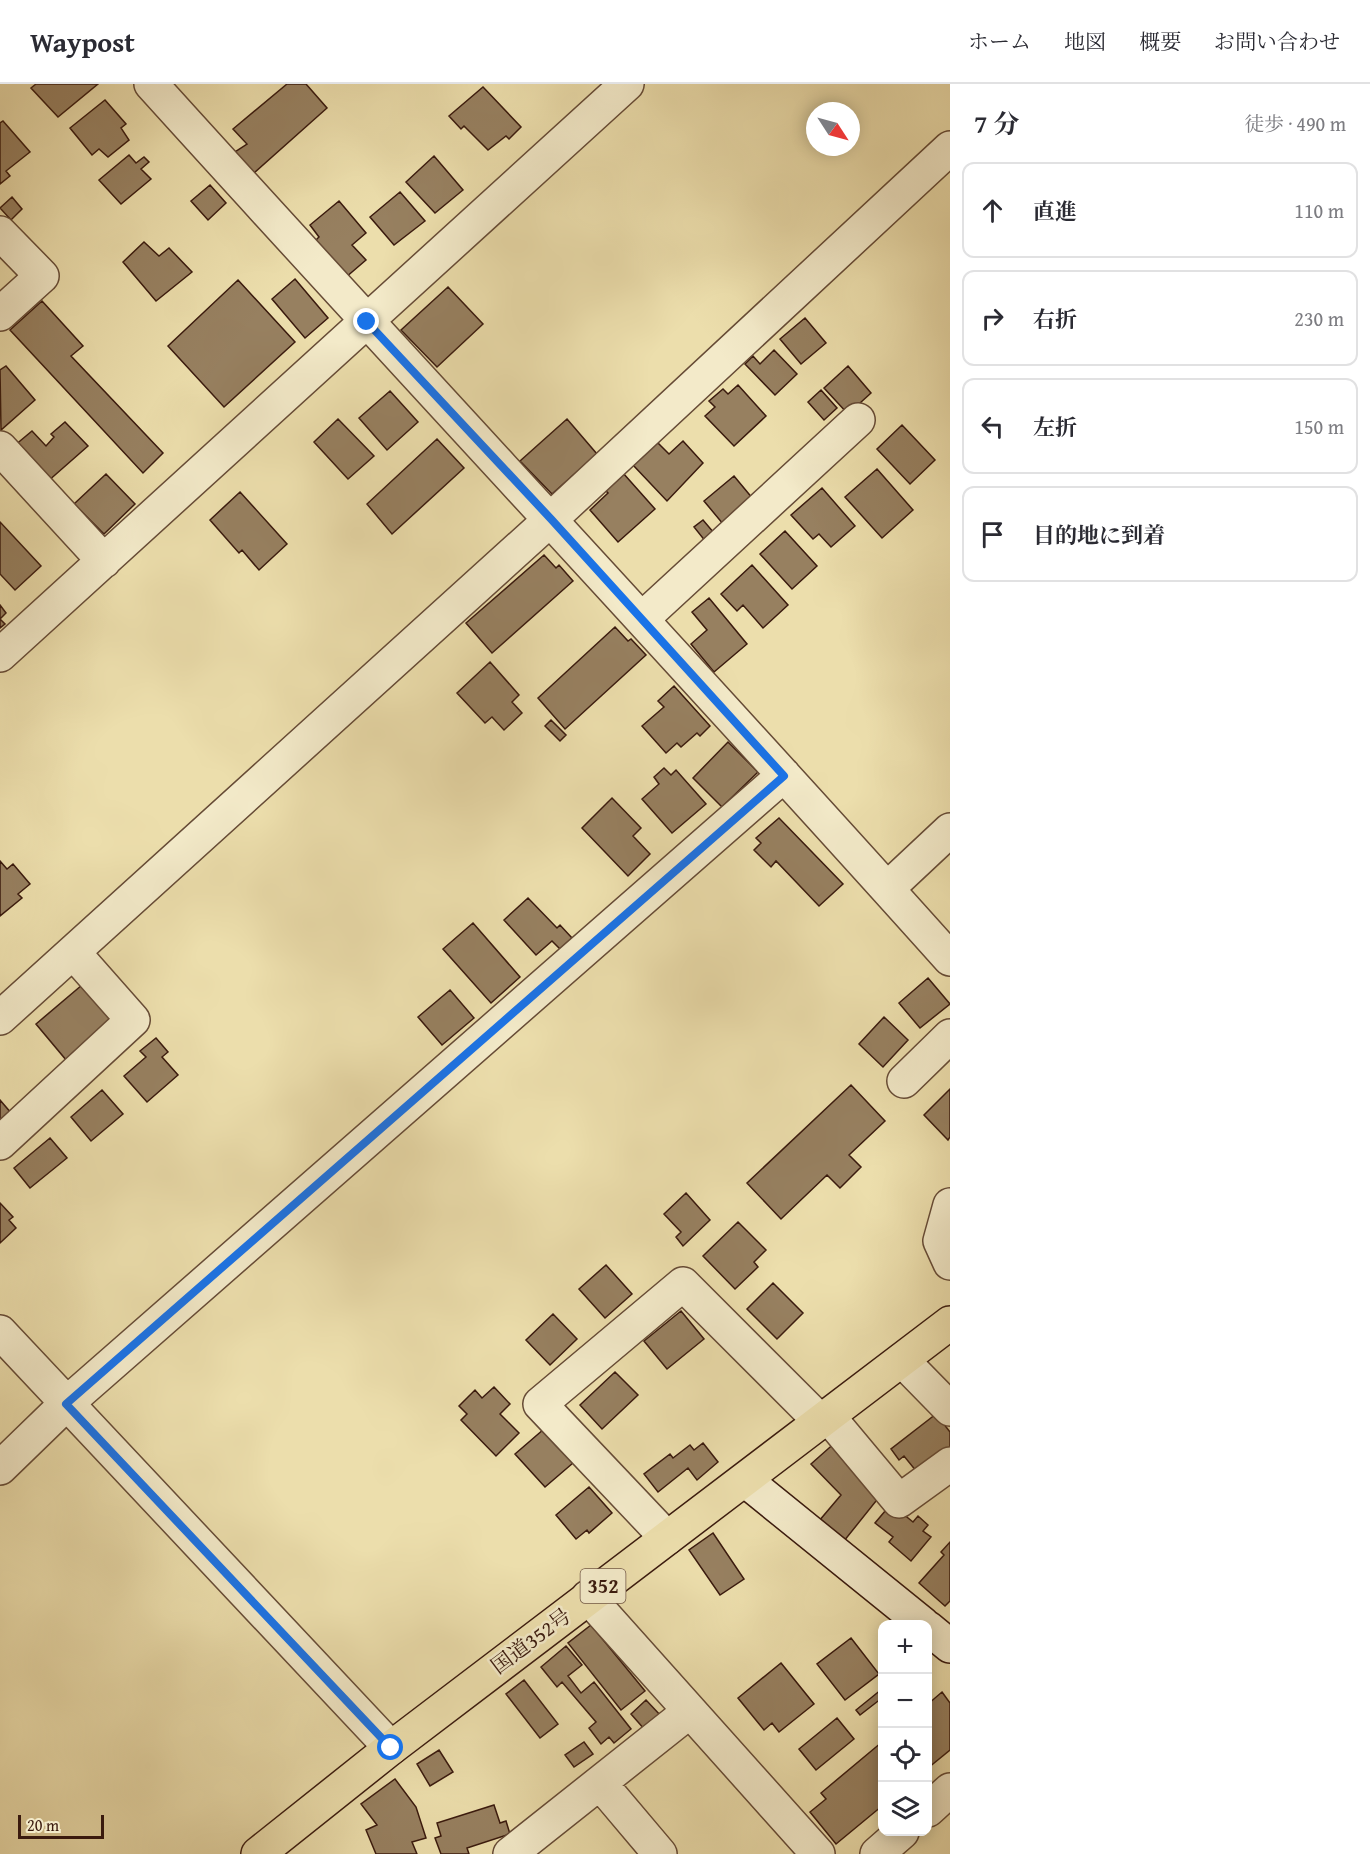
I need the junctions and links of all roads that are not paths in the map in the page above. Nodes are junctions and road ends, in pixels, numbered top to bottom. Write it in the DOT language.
graph roads {
  1 [pos="151,84"];
  2 [pos="627,84"];
  3 [pos="950,148"];
  4 [pos="0,233"];
  5 [pos="0,314"];
  6 [pos="367,322"];
  7 [pos="858,420"];
  8 [pos="0,448"];
  9 [pos="551,519"];
  10 [pos="104,561"];
  11 [pos="642,619"];
  12 [pos="0,655"];
  13 [pos="784,776"];
  14 [pos="950,831"];
  15 [pos="887,889"];
  16 [pos="73,952"];
  17 [pos="950,959"];
  18 [pos="0,1018"];
  19 [pos="950,1036"];
  20 [pos="904,1081"];
  21 [pos="0,1143"];
  22 [pos="950,1205"];
  23 [pos="950,1263"];
  24 [pos="950,1323"];
  25 [pos="0,1332"];
  26 [pos="902,1360"];
  27 [pos="66,1404"];
  28 [pos="950,1409"];
  29 [pos="825,1419"];
  30 [pos="950,1464"];
  31 [pos="0,1468"];
  32 [pos="745,1480"];
  33 [pos="667,1538"];
  34 [pos="588,1597"];
  35 [pos="918,1620"];
  36 [pos="932,1632"];
  37 [pos="950,1646"];
  38 [pos="690,1711"];
  39 [pos="391,1748"];
  40 [pos="600,1783"];
  41 [pos="950,1790"];
  42 [pos="932,1806"];
  43 [pos="897,1836"];
  44 [pos="521,1851"];
  45 [pos="258,1854"];
  46 [pos="660,1854"];
  47 [pos="818,1854"];
  48 [pos="876,1854"];
  1 -- 6 [label="street"];
  2 -- 6 [label="street"];
  3 -- 9 [label="street"];
  4 -- 5 [label="street"];
  6 -- 9 [label="street"];
  6 -- 10 [label="street"];
  7 -- 11 [label="street"];
  8 -- 10 [label="street"];
  9 -- 11 [label="street"];
  9 -- 16 [label="street"];
  10 -- 12 [label="street"];
  11 -- 13 [label="street"];
  13 -- 15 [label="street"];
  13 -- 27 [label="street"];
  14 -- 15 [label="street"];
  15 -- 17 [label="street"];
  16 -- 18 [label="street"];
  16 -- 21 [label="street"];
  19 -- 20 [label="street"];
  22 -- 23 [label="street"];
  24 -- 26 [label="highway, 国道352号 / 352"];
  25 -- 27 [label="street"];
  26 -- 28 [label="street"];
  26 -- 29 [label="highway, 国道352号 / 352"];
  27 -- 31 [label="street"];
  27 -- 39 [label="street"];
  29 -- 30 [label="street"];
  29 -- 32 [label="highway, 国道352号 / 352"];
  29 -- 33 [label="street"];
  32 -- 33 [label="highway, 国道352号 / 352"];
  32 -- 35 [label="street"];
  33 -- 34 [label="highway, 国道352号 / 352"];
  34 -- 38 [label="street"];
  34 -- 39 [label="highway, 国道352号 / 352"];
  36 -- 37 [label="street"];
  38 -- 40 [label="street"];
  38 -- 47 [label="street"];
  39 -- 45 [label="highway, 国道352号 / 352"];
  40 -- 44 [label="street"];
  40 -- 46 [label="street"];
  41 -- 42 [label="street"];
  43 -- 48 [label="street"];
}
